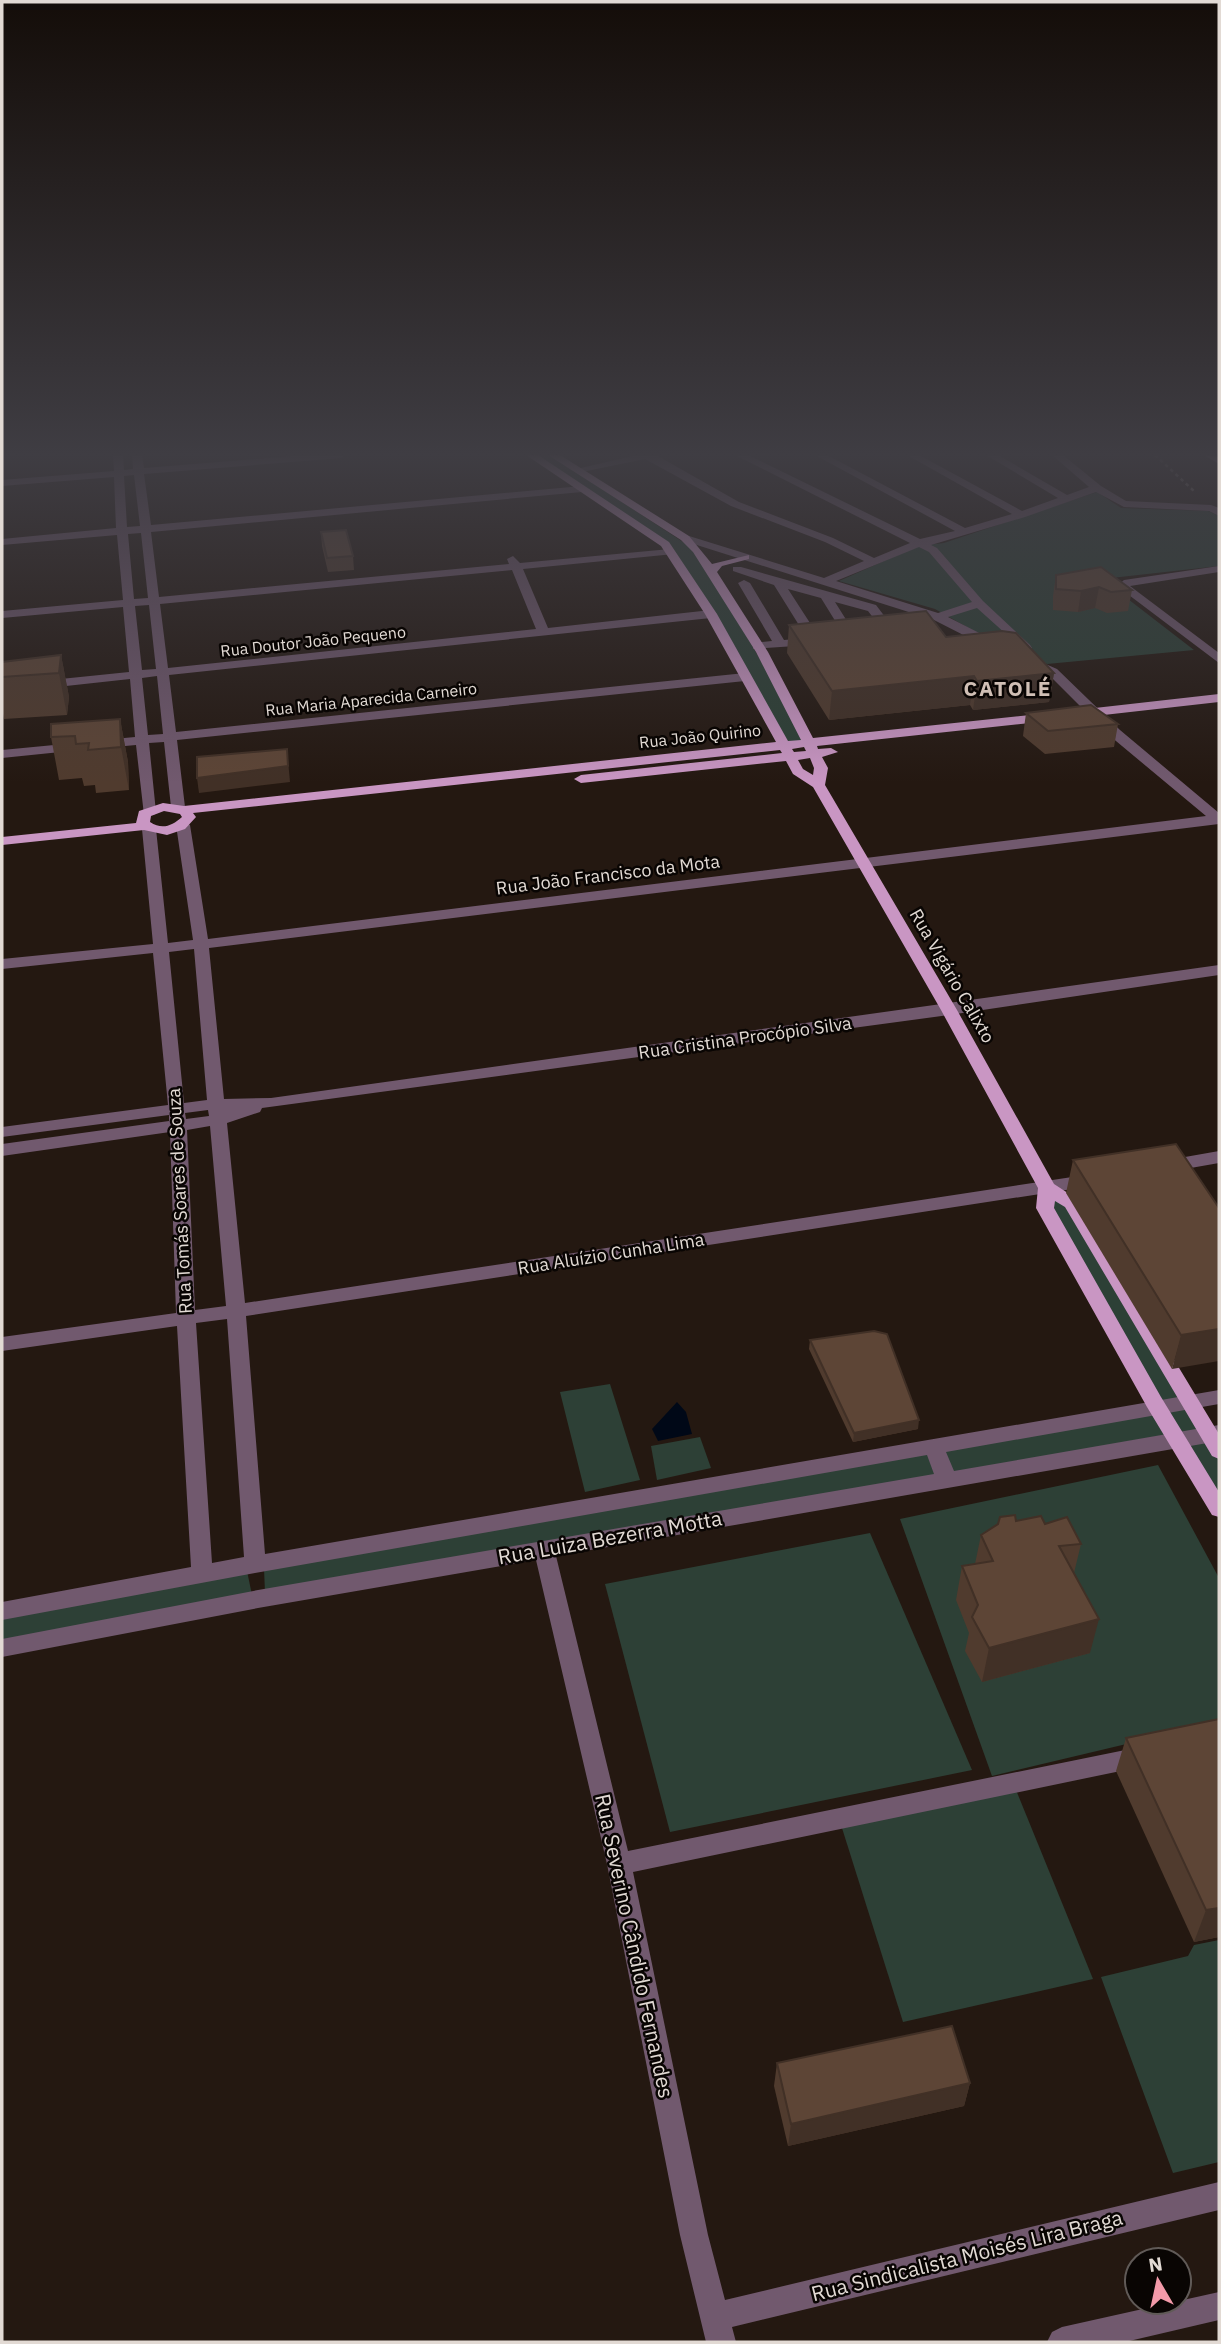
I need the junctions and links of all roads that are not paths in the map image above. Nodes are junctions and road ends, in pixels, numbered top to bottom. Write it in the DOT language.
graph roads {
  1 [pos="126,564"];
  2 [pos="149,564"];
  3 [pos="500,564"];
  4 [pos="516,564"];
  5 [pos="679,564"];
  6 [pos="706,564"];
  7 [pos="718,564"];
  8 [pos="768,564"];
  9 [pos="864,564"];
  10 [pos="946,564"];
  11 [pos="737,569"];
  12 [pos="1219,569"];
  13 [pos="711,571"];
  14 [pos="824,582"];
  15 [pos="744,583"];
  16 [pos="778,583"];
  17 [pos="153,596"];
  18 [pos="826,596"];
  19 [pos="130,598"];
  20 [pos="979,603"];
  21 [pos="2,607"];
  22 [pos="711,614"];
  23 [pos="2,615"];
  24 [pos="941,619"];
  25 [pos="923,631"];
  26 [pos="544,633"];
  27 [pos="859,636"];
  28 [pos="780,644"];
  29 [pos="757,646"];
  30 [pos="1219,659"];
  31 [pos="163,672"];
  32 [pos="1053,672"];
  33 [pos="136,675"];
  34 [pos="745,677"];
  35 [pos="2,689"];
  36 [pos="1219,698"];
  37 [pos="1219,709"];
  38 [pos="795,715"];
  39 [pos="1098,717"];
  40 [pos="866,736"];
  41 [pos="169,738"];
  42 [pos="144,740"];
  43 [pos="812,748"];
  44 [pos="786,751"];
  45 [pos="2,754"];
  46 [pos="818,785"];
  47 [pos="183,816"];
  48 [pos="147,820"];
  49 [pos="1219,820"];
  50 [pos="2,829"];
  51 [pos="2,841"];
  52 [pos="864,863"];
  53 [pos="201,944"];
  54 [pos="161,948"];
  55 [pos="2,964"];
  56 [pos="1219,970"];
  57 [pos="948,1010"];
  58 [pos="216,1112"];
  59 [pos="177,1118"];
  60 [pos="2,1132"];
  61 [pos="2,1150"];
  62 [pos="1219,1157"];
  63 [pos="1153,1169"];
  64 [pos="1113,1176"];
  65 [pos="1047,1188"];
  66 [pos="236,1311"];
  67 [pos="186,1318"];
  68 [pos="2,1344"];
  69 [pos="1219,1397"];
  70 [pos="1190,1402"];
  71 [pos="1158,1407"];
  72 [pos="1216,1439"];
  73 [pos="1177,1440"];
  74 [pos="934,1446"];
  75 [pos="947,1480"];
  76 [pos="1219,1509"];
  77 [pos="544,1550"];
  78 [pos="255,1564"];
  79 [pos="202,1573"];
  80 [pos="2,1611"];
  81 [pos="2,1648"];
  82 [pos="1165,1752"];
  83 [pos="619,1864"];
  84 [pos="1219,2196"];
  85 [pos="1219,2306"];
  86 [pos="717,2330"];
  87 [pos="1062,2342"];
  1 -- 19 [label="street, Rua Tomás Soares de Souza"];
  2 -- 17 [label="street"];
  3 -- 17 [label="street"];
  4 -- 26 [label="street"];
  5 -- 22 [label="main road, Rua Vigário Calixto"];
  6 -- 13 [label="main road, Rua Vigário Calixto"];
  7 -- 13 [label="main road"];
  8 -- 14 [label="street"];
  9 -- 14 [label="street"];
  10 -- 20 [label="street"];
  11 -- 16 [label="street"];
  12 -- 30 [label="street"];
  13 -- 29 [label="main road, Rua Vigário Calixto"];
  14 -- 24 [label="street"];
  15 -- 28 [label="street"];
  16 -- 18 [label="street"];
  16 -- 27 [label="street"];
  17 -- 19 [label="street"];
  17 -- 31 [label="street"];
  18 -- 27 [label="street"];
  18 -- 27 [label="street"];
  19 -- 21 [label="street"];
  19 -- 23 [label="street"];
  19 -- 33 [label="street, Rua Tomás Soares de Souza"];
  20 -- 24 [label="street"];
  20 -- 32 [label="street"];
  22 -- 26 [label="street, Rua Doutor João Pequeno"];
  22 -- 34 [label="main road, Rua Vigário Calixto"];
  24 -- 25 [label="street"];
  24 -- 32 [label="street"];
  26 -- 31 [label="street, Rua Doutor João Pequeno"];
  27 -- 28 [label="street"];
  28 -- 29 [label="street"];
  29 -- 38 [label="main road, Rua Vigário Calixto"];
  31 -- 33 [label="street, Rua Doutor João Pequeno"];
  31 -- 41 [label="street"];
  32 -- 39 [label="street"];
  33 -- 35 [label="street, Rua Doutor João Pequeno"];
  33 -- 42 [label="street, Rua Tomás Soares de Souza"];
  34 -- 41 [label="street, Rua Maria Aparecida Carneiro"];
  34 -- 44 [label="main road, Rua Vigário Calixto"];
  36 -- 39 [label="main road, Rua João Quirino"];
  37 -- 39 [label="main road, Rua João Quirino"];
  38 -- 40 [label="main road"];
  38 -- 43 [label="main road, Rua Vigário Calixto"];
  39 -- 40 [label="main road, Rua João Quirino"];
  39 -- 43 [label="main road, Rua João Quirino"];
  39 -- 49 [label="street"];
  40 -- 43 [label="main road, Rua João Quirino"];
  41 -- 42 [label="street, Rua Maria Aparecida Carneiro"];
  41 -- 47 [label="street"];
  42 -- 45 [label="street, Rua Maria Aparecida Carneiro"];
  42 -- 48 [label="street, Rua Tomás Soares de Souza"];
  43 -- 44 [label="main road, Rua João Quirino"];
  43 -- 46 [label="main road, Rua Vigário Calixto"];
  44 -- 46 [label="main road, Rua Vigário Calixto"];
  44 -- 47 [label="main road, Rua João Quirino"];
  46 -- 52 [label="main road, Rua Vigário Calixto"];
  47 -- 48 [label="main road"];
  47 -- 48 [label="main road"];
  47 -- 53 [label="street"];
  48 -- 50 [label="main road"];
  48 -- 51 [label="main road"];
  48 -- 54 [label="street, Rua Tomás Soares de Souza"];
  49 -- 52 [label="street, Rua João Francisco da Mota"];
  52 -- 53 [label="street, Rua João Francisco da Mota"];
  52 -- 57 [label="main road, Rua Vigário Calixto"];
  53 -- 54 [label="street, Rua João Francisco da Mota"];
  53 -- 58 [label="street"];
  54 -- 55 [label="street, Rua João Francisco da Mota"];
  54 -- 59 [label="street, Rua Tomás Soares de Souza"];
  56 -- 57 [label="street, Rua Cristina Procópio Silva"];
  57 -- 58 [label="street, Rua Cristina Procópio Silva"];
  57 -- 65 [label="main road, Rua Vigário Calixto"];
  58 -- 59 [label="street, Rua Cristina Procópio Silva"];
  58 -- 66 [label="street"];
  59 -- 60 [label="street, Rua Cristina Procópio Silva"];
  59 -- 61 [label="street, Rua Cristina Procópio Silva"];
  59 -- 67 [label="street, Rua Tomás Soares de Souza"];
  62 -- 63 [label="street"];
  64 -- 65 [label="street, Rua Aluízio Cunha Lima"];
  65 -- 66 [label="street, Rua Aluízio Cunha Lima"];
  65 -- 70 [label="main road, Rua Vigário Calixto"];
  65 -- 71 [label="main road, Rua Vigário Calixto"];
  66 -- 67 [label="street, Rua Aluízio Cunha Lima"];
  66 -- 78 [label="street"];
  67 -- 68 [label="street, Rua Aluízio Cunha Lima"];
  67 -- 79 [label="street, Rua Tomás Soares de Souza"];
  69 -- 70 [label="street, Rua Luiza Bezerra Motta"];
  70 -- 71 [label="street, Rua Luiza Bezerra Motta"];
  70 -- 72 [label="main road, Rua Vigário Calixto"];
  71 -- 73 [label="main road, Rua Vigário Calixto"];
  71 -- 74 [label="street, Rua Luiza Bezerra Motta"];
  72 -- 73 [label="street, Rua Luiza Bezerra Motta"];
  73 -- 75 [label="street, Rua Luiza Bezerra Motta"];
  73 -- 76 [label="main road, Rua Vigário Calixto"];
  74 -- 75 [label="street"];
  74 -- 78 [label="street, Rua Luiza Bezerra Motta"];
  75 -- 77 [label="street, Rua Luiza Bezerra Motta"];
  77 -- 81 [label="street, Rua Luiza Bezerra Motta"];
  77 -- 83 [label="street, Rua Severino Cândido Fernandes"];
  78 -- 79 [label="street, Rua Luiza Bezerra Motta"];
  79 -- 80 [label="street, Rua Luiza Bezerra Motta"];
  82 -- 83 [label="street"];
  83 -- 86 [label="street, Rua Severino Cândido Fernandes"];
  84 -- 86 [label="street, Rua Sindicalista Moisés Lira Braga"];
  85 -- 87 [label="street"];
}
